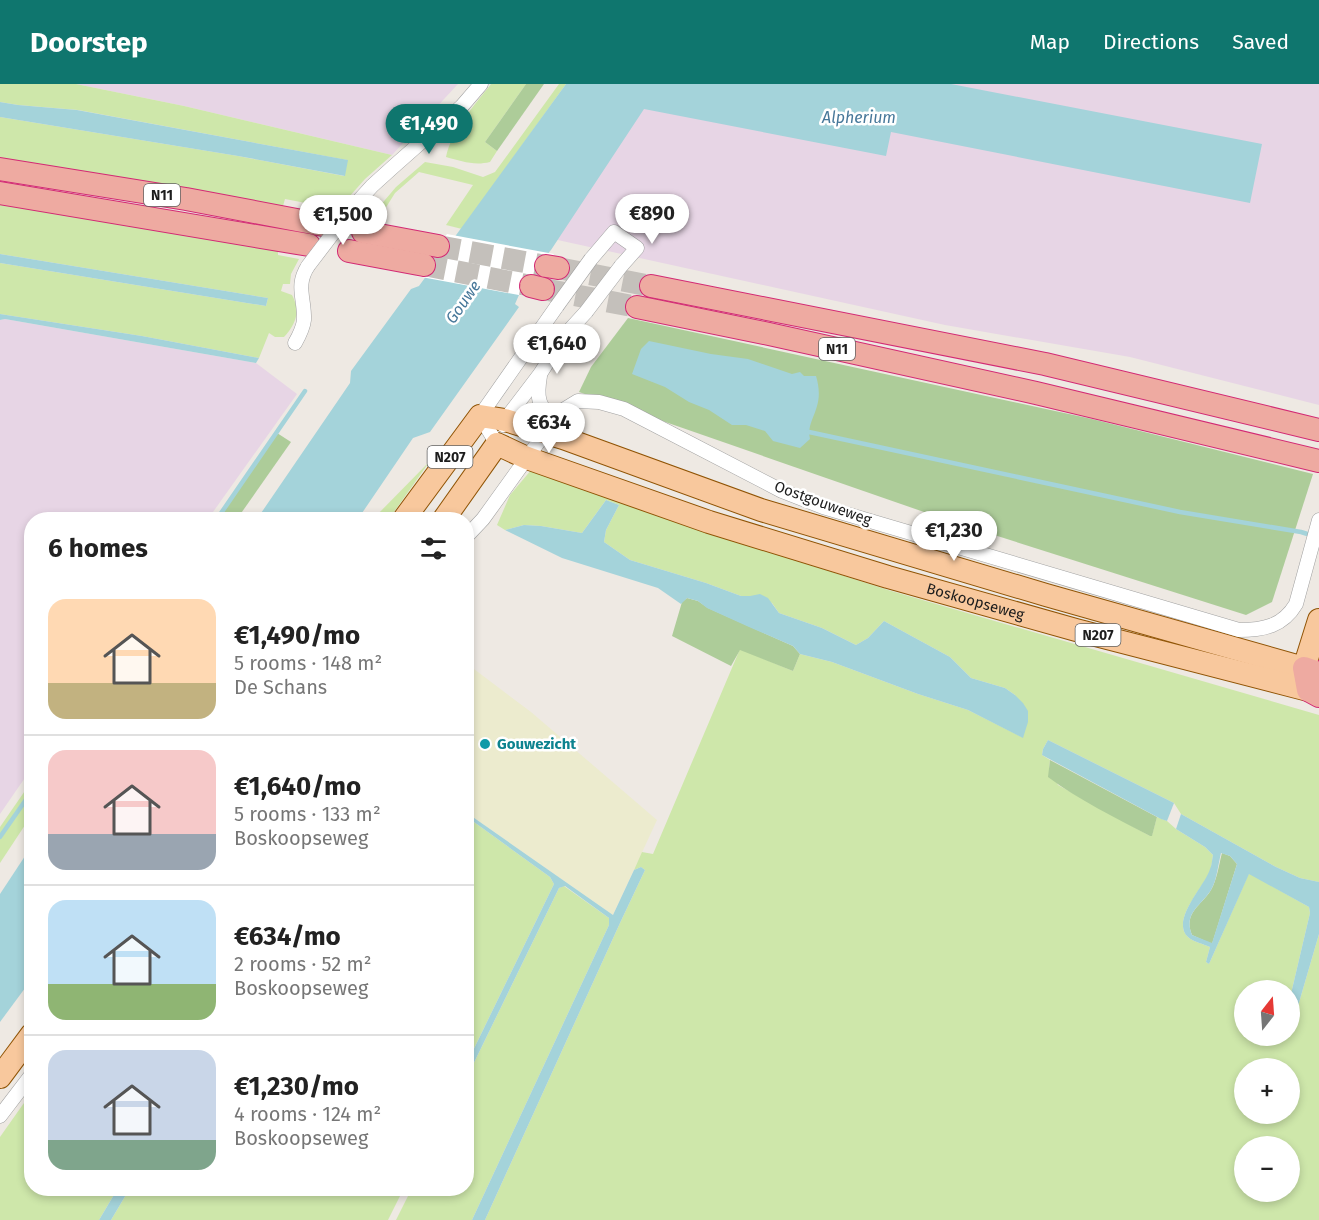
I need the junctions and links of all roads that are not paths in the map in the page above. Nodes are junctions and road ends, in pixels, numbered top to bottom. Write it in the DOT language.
graph roads {
  1 [pos="481,84"];
  2 [pos="0,169"];
  3 [pos="0,193"];
  4 [pos="323,225"];
  5 [pos="363,232"];
  6 [pos="438,246"];
  7 [pos="349,251"];
  8 [pos="308,256"];
  9 [pos="424,265"];
  10 [pos="651,286"];
  11 [pos="637,307"];
  12 [pos="295,343"];
  13 [pos="540,374"];
  14 [pos="480,416"];
  15 [pos="505,420"];
  16 [pos="1319,430"];
  17 [pos="553,431"];
  18 [pos="497,444"];
  19 [pos="527,458"];
  20 [pos="1319,461"];
  21 [pos="480,470"];
  22 [pos="409,512"];
  23 [pos="449,512"];
  24 [pos="1319,520"];
  25 [pos="474,529"];
  26 [pos="1319,620"];
  27 [pos="1314,681"];
  28 [pos="24,1045"];
  29 [pos="0,1077"];
  30 [pos="24,1084"];
  31 [pos="0,1116"];
  1 -- 8 [label="street, bridge"];
  2 -- 4 [label="highway, N11"];
  3 -- 8 [label="highway, N11"];
  5 -- 6 [label="highway"];
  7 -- 9 [label="highway"];
  8 -- 12 [label="street"];
  10 -- 16 [label="highway, N11"];
  11 -- 20 [label="highway, N11"];
  13 -- 14 [label="street, bridge"];
  13 -- 15 [label="street"];
  13 -- 17 [label="street"];
  14 -- 15 [label="main road, Boskoopseweg / N207"];
  14 -- 18 [label="street"];
  14 -- 22 [label="main road, N207"];
  15 -- 17 [label="main road, Boskoopseweg / N207"];
  15 -- 18 [label="street"];
  17 -- 19 [label="street, Oostgouweweg"];
  17 -- 24 [label="street, Oostgouweweg"];
  17 -- 27 [label="main road, Boskoopseweg / N207"];
  18 -- 19 [label="main road, Boskoopseweg"];
  18 -- 21 [label="main road, N207"];
  19 -- 21 [label="main road, N207"];
  19 -- 25 [label="street, Oostgouweweg"];
  19 -- 27 [label="main road, Boskoopseweg / N207"];
  21 -- 23 [label="main road, N207"];
  26 -- 27 [label="main road"];
  28 -- 29 [label="main road"];
  30 -- 31 [label="street"];
}
